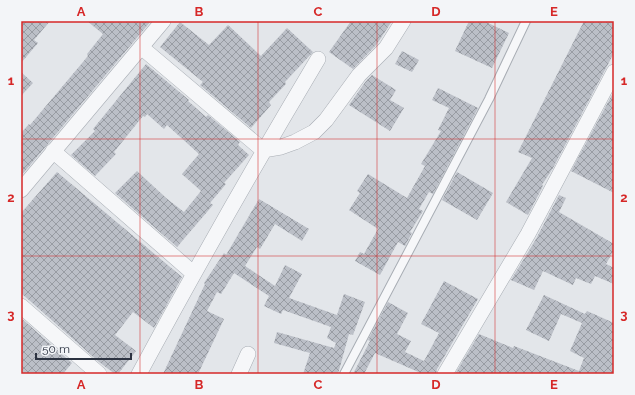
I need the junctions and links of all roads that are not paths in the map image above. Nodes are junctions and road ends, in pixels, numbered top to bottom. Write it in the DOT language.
graph roads {
  1 [pos="163,21"];
  2 [pos="403,21"];
  3 [pos="526,21"];
  4 [pos="141,47"];
  5 [pos="318,59"];
  6 [pos="614,72"];
  7 [pos="263,150"];
  8 [pos="53,151"];
  9 [pos="21,190"];
  10 [pos="193,273"];
  11 [pos="21,306"];
  12 [pos="248,354"];
  13 [pos="99,374"];
  14 [pos="139,374"];
  15 [pos="238,374"];
  16 [pos="344,374"];
  17 [pos="445,374"];
  1 -- 4 [label="street"];
  2 -- 7 [label="street"];
  3 -- 16 [label="lane"];
  4 -- 7 [label="street"];
  4 -- 8 [label="street"];
  5 -- 7 [label="street"];
  6 -- 17 [label="street"];
  7 -- 10 [label="street"];
  8 -- 9 [label="street"];
  8 -- 10 [label="street"];
  10 -- 14 [label="street"];
  11 -- 13 [label="street"];
  12 -- 15 [label="street"];
}
